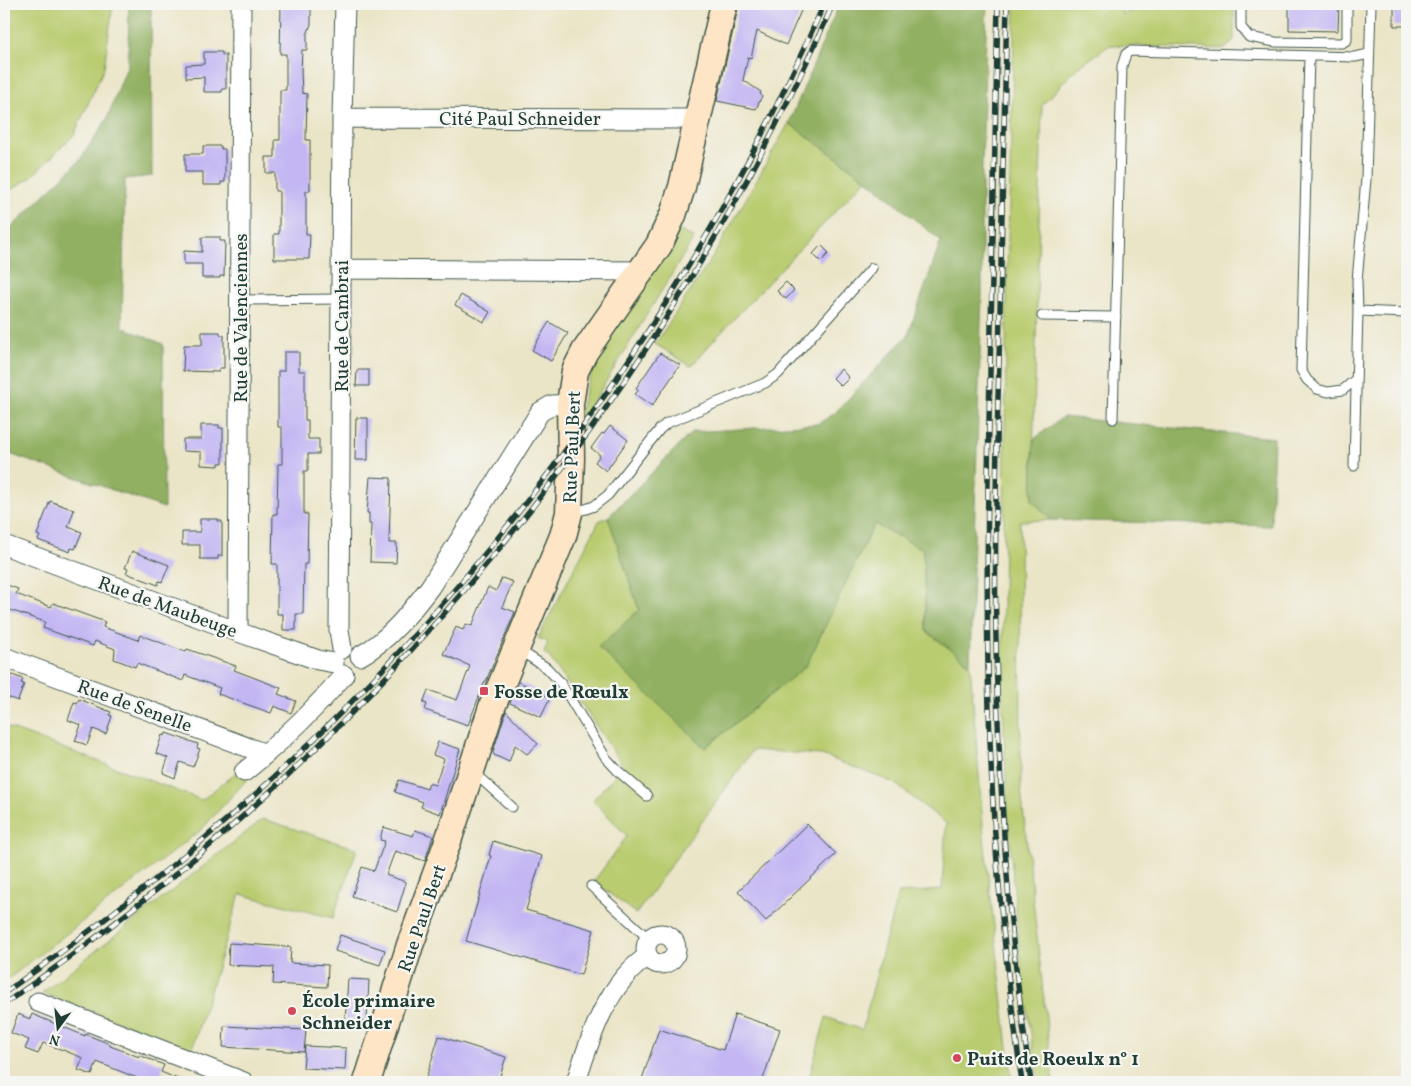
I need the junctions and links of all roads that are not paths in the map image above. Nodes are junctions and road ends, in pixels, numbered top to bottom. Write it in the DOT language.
graph roads {
  1 [pos="241,4"];
  2 [pos="344,4"];
  3 [pos="724,4"];
  4 [pos="1241,4"];
  5 [pos="1347,4"];
  6 [pos="1371,4"];
  7 [pos="1369,54"];
  8 [pos="1309,56"];
  9 [pos="342,118"];
  10 [pos="698,119"];
  11 [pos="872,268"];
  12 [pos="342,269"];
  13 [pos="641,272"];
  14 [pos="342,299"];
  15 [pos="240,300"];
  16 [pos="1358,311"];
  17 [pos="1407,313"];
  18 [pos="1042,316"];
  19 [pos="1116,318"];
  20 [pos="1356,379"];
  21 [pos="570,404"];
  22 [pos="1114,418"];
  23 [pos="1354,466"];
  24 [pos="569,512"];
  25 [pos="4,545"];
  26 [pos="238,632"];
  27 [pos="516,648"];
  28 [pos="4,657"];
  29 [pos="340,662"];
  30 [pos="266,754"];
  31 [pos="244,772"];
  32 [pos="469,774"];
  33 [pos="647,796"];
  34 [pos="512,807"];
  35 [pos="448,841"];
  36 [pos="591,886"];
  37 [pos="648,948"];
  38 [pos="38,1002"];
  39 [pos="244,1082"];
  40 [pos="367,1082"];
  41 [pos="380,1082"];
  42 [pos="576,1082"];
  1 -- 15 [label="street, Rue de Valenciennes"];
  2 -- 9 [label="street, Rue de Cambrai"];
  3 -- 10 [label="street, Rue Paul Bert"];
  4 -- 5 [label="lane"];
  6 -- 7 [label="lane"];
  7 -- 8 [label="lane"];
  7 -- 16 [label="lane"];
  8 -- 19 [label="lane"];
  8 -- 20 [label="lane"];
  9 -- 10 [label="street, Cité Paul Schneider"];
  9 -- 12 [label="street, Rue de Cambrai"];
  10 -- 13 [label="street, Rue Paul Bert"];
  11 -- 24 [label="lane"];
  12 -- 13 [label="street"];
  12 -- 14 [label="street, Rue de Cambrai"];
  13 -- 21 [label="street, Rue Paul Bert"];
  14 -- 15 [label="lane"];
  14 -- 29 [label="street, Rue de Cambrai"];
  15 -- 26 [label="street, Rue de Valenciennes"];
  16 -- 17 [label="lane"];
  16 -- 20 [label="lane"];
  18 -- 19 [label="lane"];
  19 -- 22 [label="lane"];
  20 -- 23 [label="lane"];
  21 -- 24 [label="street, Rue Paul Bert"];
  21 -- 29 [label="street"];
  24 -- 27 [label="street, Rue Paul Bert"];
  25 -- 26 [label="street, Rue de Maubeuge"];
  26 -- 29 [label="street, Rue de Maubeuge"];
  27 -- 32 [label="street, Rue Paul Bert"];
  27 -- 33 [label="lane"];
  28 -- 30 [label="street, Rue de Senelle"];
  29 -- 30 [label="street"];
  30 -- 31 [label="street"];
  32 -- 34 [label="lane"];
  32 -- 35 [label="street, Rue Paul Bert"];
  35 -- 40 [label="street, Rue Paul Bert"];
  35 -- 41 [label="street, Rue Paul Bert"];
  36 -- 37 [label="lane"];
  37 -- 42 [label="street"];
  38 -- 39 [label="street"];
}
